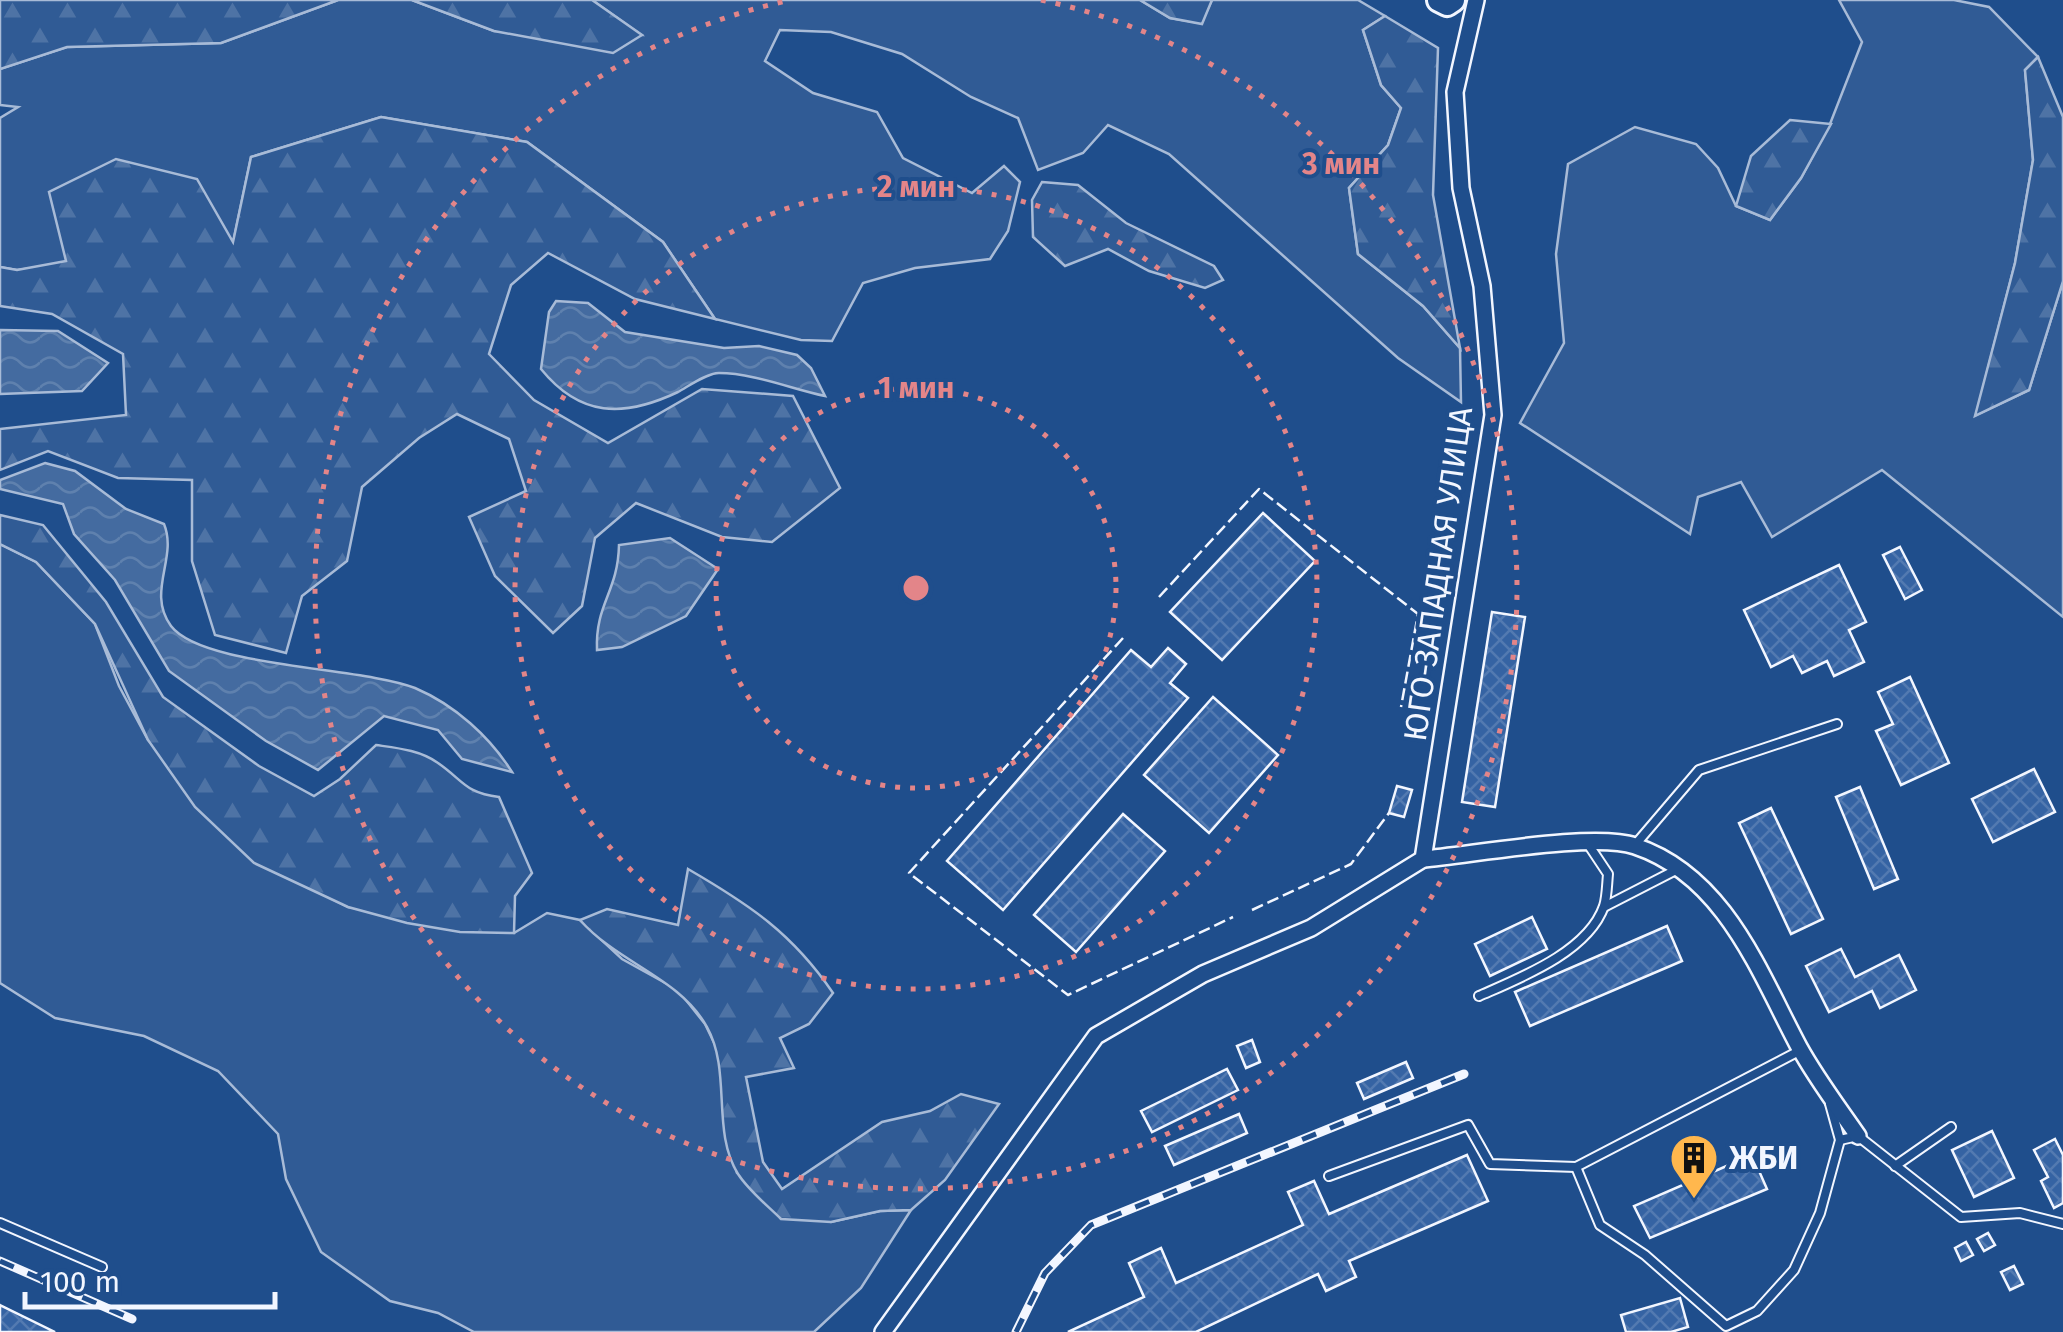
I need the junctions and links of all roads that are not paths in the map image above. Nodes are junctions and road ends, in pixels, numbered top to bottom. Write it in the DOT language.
graph roads {
  1 [pos="1476,0"];
  2 [pos="1446,1"];
  3 [pos="1469,18"];
  4 [pos="1837,724"];
  5 [pos="1586,841"];
  6 [pos="1634,846"];
  7 [pos="1423,860"];
  8 [pos="1676,870"];
  9 [pos="1604,908"];
  10 [pos="1479,996"];
  11 [pos="1801,1050"];
  12 [pos="1825,1088"];
  13 [pos="1950,1128"];
  14 [pos="1858,1136"];
  15 [pos="1840,1140"];
  16 [pos="1895,1166"];
  17 [pos="1576,1167"];
  18 [pos="1328,1176"];
  19 [pos="0,1223"];
  20 [pos="2063,1224"];
  21 [pos="102,1267"];
  22 [pos="1726,1326"];
  23 [pos="882,1332"];
  24 [pos="1714,1332"];
  1 -- 3 [label="street, ЮГО-ЗАПАДНАЯ УЛИЦА"];
  2 -- 3 [label="street"];
  3 -- 7 [label="street, ЮГО-ЗАПАДНАЯ УЛИЦА"];
  4 -- 6 [label="lane"];
  5 -- 6 [label="street"];
  5 -- 7 [label="street"];
  5 -- 9 [label="lane"];
  6 -- 8 [label="street"];
  7 -- 23 [label="street"];
  8 -- 9 [label="lane"];
  8 -- 11 [label="street"];
  9 -- 10 [label="lane"];
  11 -- 12 [label="street"];
  11 -- 17 [label="lane"];
  12 -- 14 [label="street"];
  12 -- 15 [label="lane"];
  13 -- 16 [label="lane"];
  14 -- 15 [label="lane"];
  14 -- 16 [label="lane"];
  15 -- 22 [label="lane"];
  16 -- 20 [label="lane"];
  17 -- 18 [label="lane"];
  17 -- 22 [label="lane"];
  19 -- 21 [label="lane"];
  22 -- 24 [label="lane"];
}
